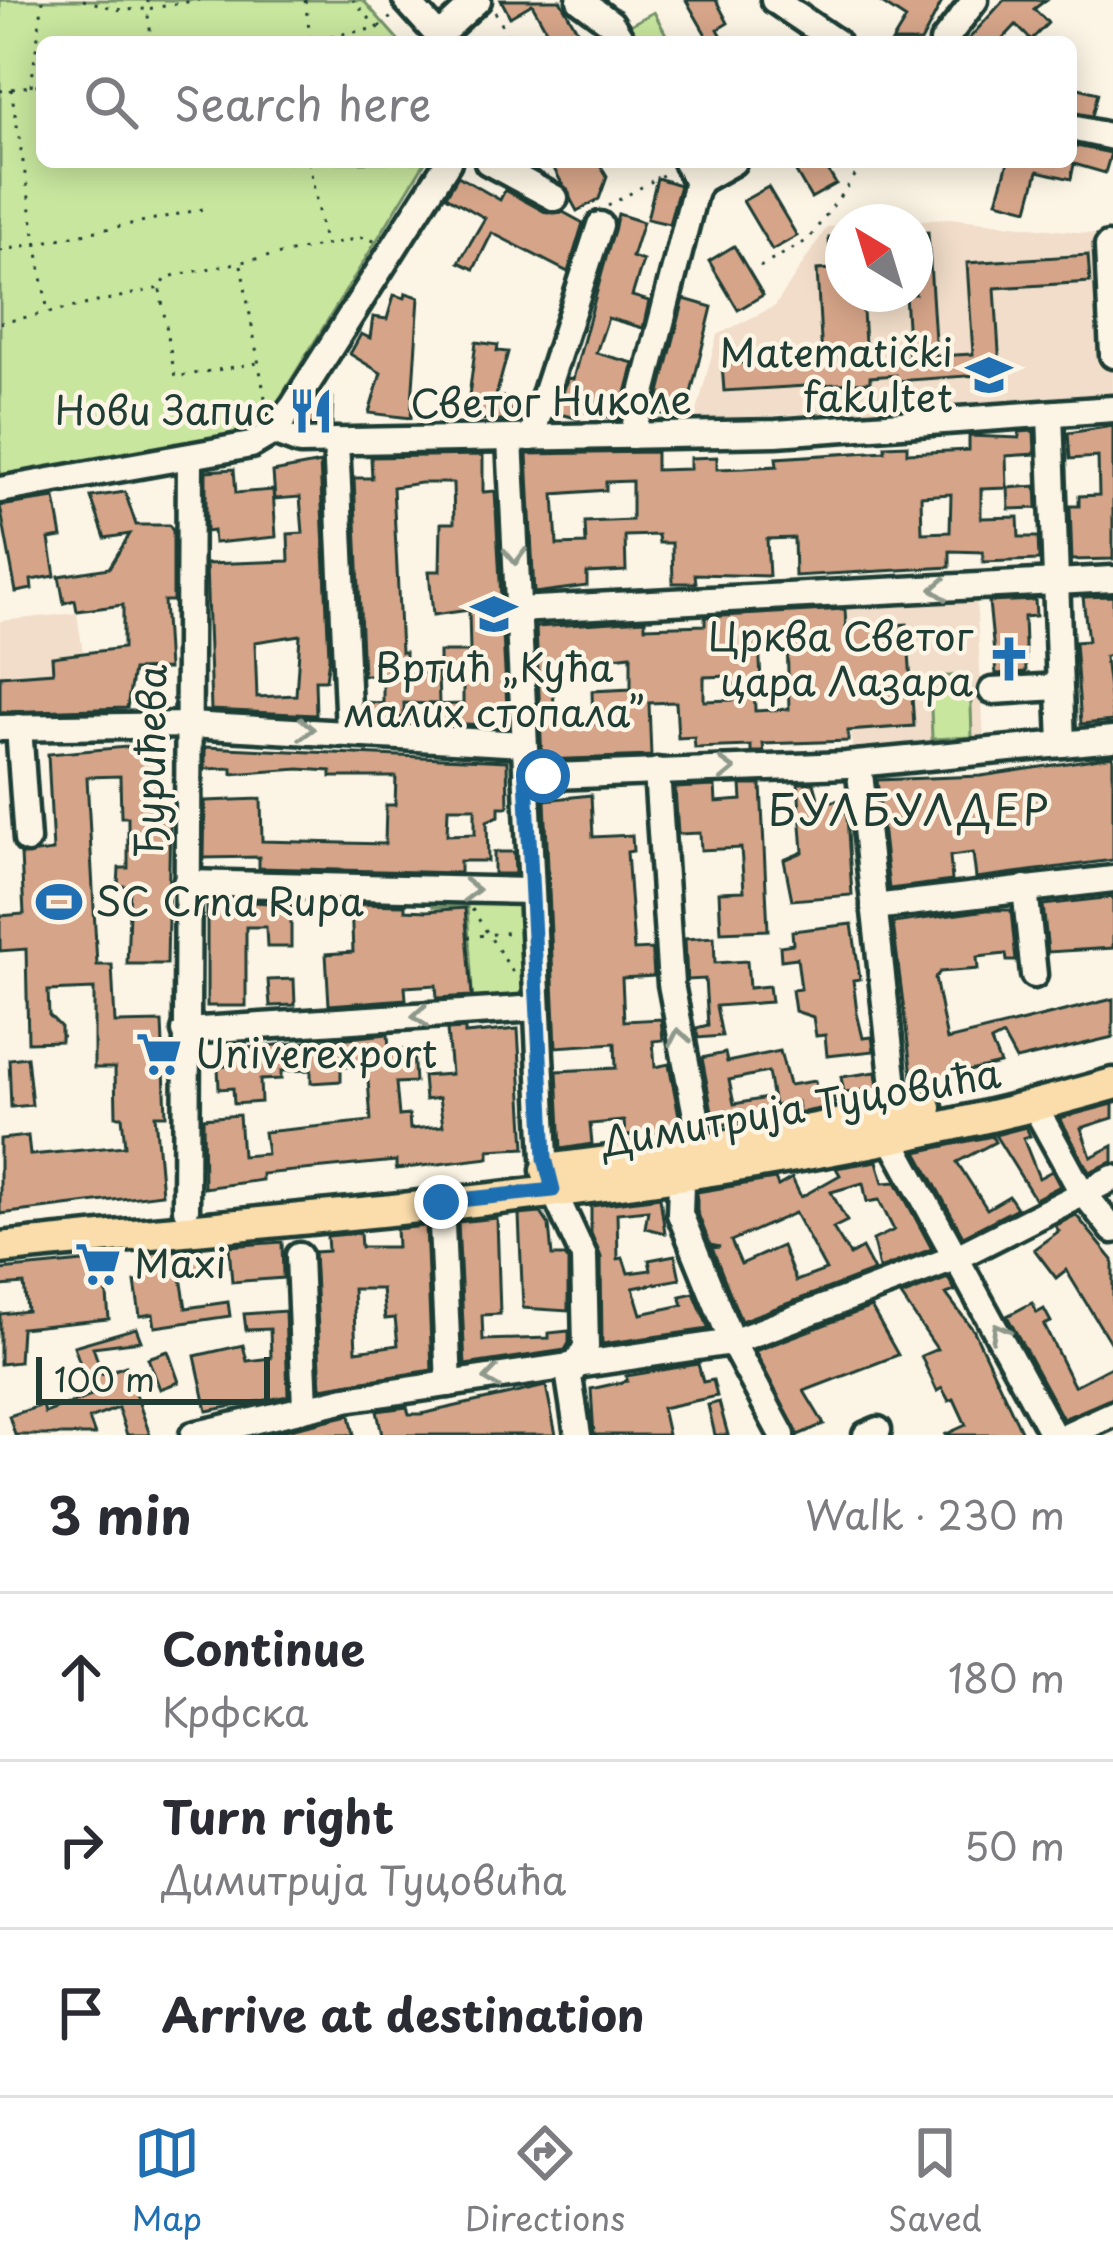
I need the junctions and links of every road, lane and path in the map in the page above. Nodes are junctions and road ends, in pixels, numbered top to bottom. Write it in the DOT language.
graph roads {
  1 [pos="44,0"];
  2 [pos="83,0"];
  3 [pos="148,0"];
  4 [pos="199,0"];
  5 [pos="305,0"];
  6 [pos="353,0"];
  7 [pos="478,0"];
  8 [pos="489,0"];
  9 [pos="580,0"];
  10 [pos="775,0"];
  11 [pos="975,0"];
  12 [pos="403,6"];
  13 [pos="146,9"];
  14 [pos="378,28"];
  15 [pos="508,35"];
  16 [pos="39,36"];
  17 [pos="151,36"];
  18 [pos="310,36"];
  19 [pos="324,36"];
  20 [pos="438,36"];
  21 [pos="444,36"];
  22 [pos="619,36"];
  23 [pos="827,36"];
  24 [pos="948,36"];
  25 [pos="36,53"];
  26 [pos="36,85"];
  27 [pos="31,86"];
  28 [pos="11,89"];
  29 [pos="0,92"];
  30 [pos="1077,129"];
  31 [pos="1113,137"];
  32 [pos="310,168"];
  33 [pos="444,168"];
  34 [pos="499,168"];
  35 [pos="861,168"];
  36 [pos="690,169"];
  37 [pos="555,198"];
  38 [pos="208,208"];
  39 [pos="600,225"];
  40 [pos="35,245"];
  41 [pos="324,245"];
  42 [pos="382,246"];
  43 [pos="1108,246"];
  44 [pos="0,251"];
  45 [pos="240,263"];
  46 [pos="760,268"];
  47 [pos="160,288"];
  48 [pos="48,313"];
  49 [pos="0,323"];
  50 [pos="1113,356"];
  51 [pos="258,363"];
  52 [pos="1113,409"];
  53 [pos="1050,414"];
  54 [pos="271,422"];
  55 [pos="632,436"];
  56 [pos="521,438"];
  57 [pos="336,442"];
  58 [pos="190,458"];
  59 [pos="0,490"];
  60 [pos="1113,579"];
  61 [pos="1055,583"];
  62 [pos="517,610"];
  63 [pos="1059,687"];
  64 [pos="992,692"];
  65 [pos="189,725"];
  66 [pos="10,728"];
  67 [pos="349,731"];
  68 [pos="1113,739"];
  69 [pos="524,744"];
  70 [pos="1062,744"];
  71 [pos="859,764"];
  72 [pos="657,771"];
  73 [pos="526,777"];
  74 [pos="27,840"];
  75 [pos="1113,879"];
  76 [pos="186,883"];
  77 [pos="1025,888"];
  78 [pos="460,890"];
  79 [pos="531,891"];
  80 [pos="874,907"];
  81 [pos="526,930"];
  82 [pos="488,935"];
  83 [pos="468,938"];
  84 [pos="1034,974"];
  85 [pos="536,1008"];
  86 [pos="185,1031"];
  87 [pos="61,1036"];
  88 [pos="69,1036"];
  89 [pos="1113,1064"];
  90 [pos="1113,1084"];
  91 [pos="1034,1105"];
  92 [pos="894,1125"];
  93 [pos="688,1162"];
  94 [pos="1113,1178"];
  95 [pos="550,1180"];
  96 [pos="1082,1192"];
  97 [pos="441,1202"];
  98 [pos="186,1209"];
  99 [pos="0,1229"];
  100 [pos="1113,1230"];
  101 [pos="0,1248"];
  102 [pos="299,1256"];
  103 [pos="957,1257"];
  104 [pos="732,1342"];
  105 [pos="572,1366"];
  106 [pos="449,1384"];
  107 [pos="305,1407"];
  108 [pos="1113,1414"];
  109 [pos="193,1435"];
  110 [pos="578,1435"];
  111 [pos="782,1435"];
  112 [pos="1053,1435"];
  113 [pos="1067,1435"];
  1 -- 16 [label="path"];
  2 -- 13 [label="path"];
  3 -- 13 [label="path"];
  4 -- 13 [label="path"];
  5 -- 18 [label="path"];
  6 -- 14 [label="path"];
  7 -- 21 [label="street"];
  8 -- 15 [label="path"];
  9 -- 22 [label="street"];
  10 -- 23 [label="street"];
  11 -- 24 [label="street"];
  12 -- 14 [label="path"];
  12 -- 20 [label="street"];
  13 -- 17 [label="path"];
  14 -- 19 [label="path"];
  25 -- 27 [label="path"];
  26 -- 27 [label="path"];
  27 -- 28 [label="path"];
  28 -- 29 [label="path"];
  28 -- 40 [label="path"];
  30 -- 31 [label="street"];
  32 -- 41 [label="path"];
  33 -- 54 [label="street"];
  34 -- 37 [label="street"];
  35 -- 46 [label="path"];
  36 -- 39 [label="path"];
  36 -- 55 [label="street"];
  38 -- 40 [label="path"];
  39 -- 56 [label="street"];
  40 -- 44 [label="path"];
  40 -- 48 [label="path"];
  41 -- 42 [label="path"];
  41 -- 45 [label="path"];
  43 -- 50 [label="street"];
  45 -- 47 [label="path"];
  45 -- 51 [label="path"];
  47 -- 48 [label="path"];
  47 -- 51 [label="path"];
  48 -- 49 [label="path"];
  51 -- 54 [label="path"];
  52 -- 53 [label="street, Светог Николе"];
  53 -- 55 [label="street, Светог Николе"];
  53 -- 61 [label="street"];
  54 -- 57 [label="street, Светог Николе"];
  54 -- 58 [label="street"];
  55 -- 56 [label="street, Светог Николе"];
  56 -- 57 [label="street, Светог Николе"];
  56 -- 62 [label="street, one-way"];
  57 -- 67 [label="street"];
  58 -- 59 [label="street"];
  58 -- 65 [label="street, Ђурићева"];
  60 -- 61 [label="street"];
  61 -- 62 [label="street, one-way"];
  61 -- 63 [label="street"];
  62 -- 69 [label="street"];
  63 -- 64 [label="street"];
  63 -- 70 [label="street"];
  65 -- 66 [label="street"];
  65 -- 67 [label="street, one-way"];
  65 -- 76 [label="street, Ђурићева"];
  66 -- 74 [label="street"];
  67 -- 69 [label="street"];
  68 -- 70 [label="street"];
  69 -- 73 [label="street"];
  70 -- 71 [label="street"];
  72 -- 71 [label="street, one-way"];
  71 -- 80 [label="street"];
  72 -- 73 [label="street"];
  93 -- 72 [label="street, one-way"];
  73 -- 79 [label="street"];
  75 -- 77 [label="street"];
  76 -- 78 [label="street"];
  76 -- 86 [label="street, Ђурићева"];
  77 -- 80 [label="street"];
  77 -- 84 [label="street"];
  78 -- 79 [label="street, one-way"];
  78 -- 82 [label="path"];
  79 -- 85 [label="street"];
  80 -- 92 [label="street"];
  81 -- 82 [label="path"];
  82 -- 83 [label="path"];
  82 -- 85 [label="path"];
  85 -- 86 [label="street, one-way"];
  85 -- 95 [label="street"];
  86 -- 98 [label="street, Ђурићева"];
  87 -- 88 [label="path"];
  89 -- 92 [label="main road, Димитрија Туцовића"];
  90 -- 91 [label="main road, Димитрија Туцовића"];
  91 -- 92 [label="main road, Димитрија Туцовића"];
  91 -- 96 [label="street"];
  92 -- 93 [label="main road, Димитрија Туцовића"];
  92 -- 103 [label="street"];
  93 -- 95 [label="main road, Димитрија Туцовића"];
  93 -- 104 [label="street"];
  94 -- 96 [label="street"];
  95 -- 97 [label="main road, Димитрија Туцовића"];
  95 -- 98 [label="main road, Димитрија Туцовића"];
  95 -- 105 [label="street"];
  96 -- 100 [label="street"];
  96 -- 103 [label="street"];
  97 -- 101 [label="main road, Димитрија Туцовића"];
  97 -- 106 [label="street"];
  98 -- 99 [label="main road, Димитрија Туцовића"];
  102 -- 107 [label="street"];
  103 -- 104 [label="street"];
  112 -- 103 [label="street, one-way"];
  104 -- 105 [label="street"];
  104 -- 111 [label="street"];
  105 -- 106 [label="street, one-way"];
  105 -- 110 [label="street"];
  106 -- 107 [label="street"];
  107 -- 109 [label="street"];
  108 -- 113 [label="street"];
}
